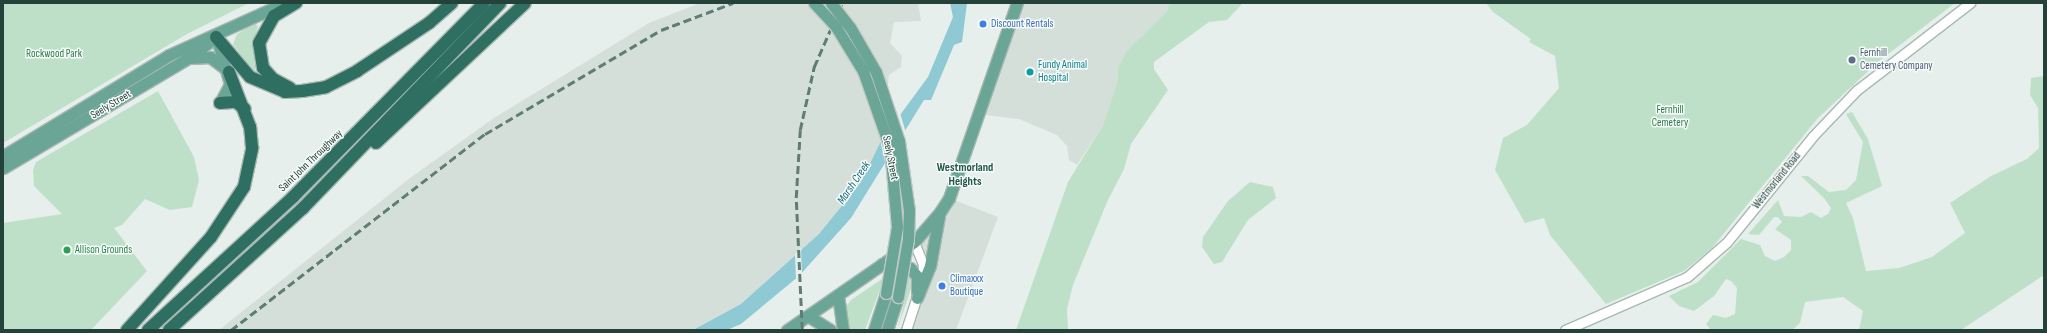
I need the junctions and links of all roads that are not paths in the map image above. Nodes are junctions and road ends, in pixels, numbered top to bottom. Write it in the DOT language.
graph roads {
  1 [pos="284,3"];
  2 [pos="296,3"];
  3 [pos="452,3"];
  4 [pos="484,3"];
  5 [pos="500,3"];
  6 [pos="525,3"];
  7 [pos="814,3"];
  8 [pos="831,3"];
  9 [pos="1017,3"];
  10 [pos="1970,3"];
  11 [pos="216,37"];
  12 [pos="188,58"];
  13 [pos="229,72"];
  14 [pos="302,91"];
  15 [pos="220,103"];
  16 [pos="245,109"];
  17 [pos="3,156"];
  18 [pos="3,168"];
  19 [pos="303,208"];
  20 [pos="940,212"];
  21 [pos="914,242"];
  22 [pos="882,264"];
  23 [pos="838,295"];
  24 [pos="917,298"];
  25 [pos="808,316"];
  26 [pos="127,330"];
  27 [pos="148,330"];
  28 [pos="169,330"];
  29 [pos="787,330"];
  30 [pos="830,330"];
  31 [pos="842,330"];
  32 [pos="874,330"];
  33 [pos="887,330"];
  34 [pos="906,330"];
  35 [pos="1565,330"];
  1 -- 11 [label="main road, Seely Street"];
  2 -- 14 [label="highway"];
  3 -- 14 [label="highway"];
  4 -- 27 [label="highway, Saint John Throughway"];
  5 -- 19 [label="highway"];
  6 -- 19 [label="highway"];
  7 -- 32 [label="main road, Seely Street, bridge"];
  8 -- 33 [label="main road, Seely Street, bridge"];
  9 -- 20 [label="main road"];
  10 -- 35 [label="street, Westmorland Road"];
  11 -- 12 [label="main road, Seely Street"];
  11 -- 13 [label="main road"];
  11 -- 14 [label="highway"];
  11 -- 17 [label="main road, Seely Street"];
  12 -- 13 [label="main road"];
  12 -- 18 [label="main road, Seely Street"];
  13 -- 15 [label="main road"];
  13 -- 16 [label="highway"];
  15 -- 16 [label="highway"];
  16 -- 26 [label="highway"];
  19 -- 28 [label="highway"];
  20 -- 21 [label="main road"];
  20 -- 24 [label="main road"];
  21 -- 22 [label="main road"];
  21 -- 24 [label="street"];
  22 -- 23 [label="main road"];
  22 -- 24 [label="main road"];
  23 -- 25 [label="main road"];
  23 -- 31 [label="main road"];
  24 -- 34 [label="street"];
  25 -- 29 [label="main road"];
  25 -- 30 [label="main road"];
}
